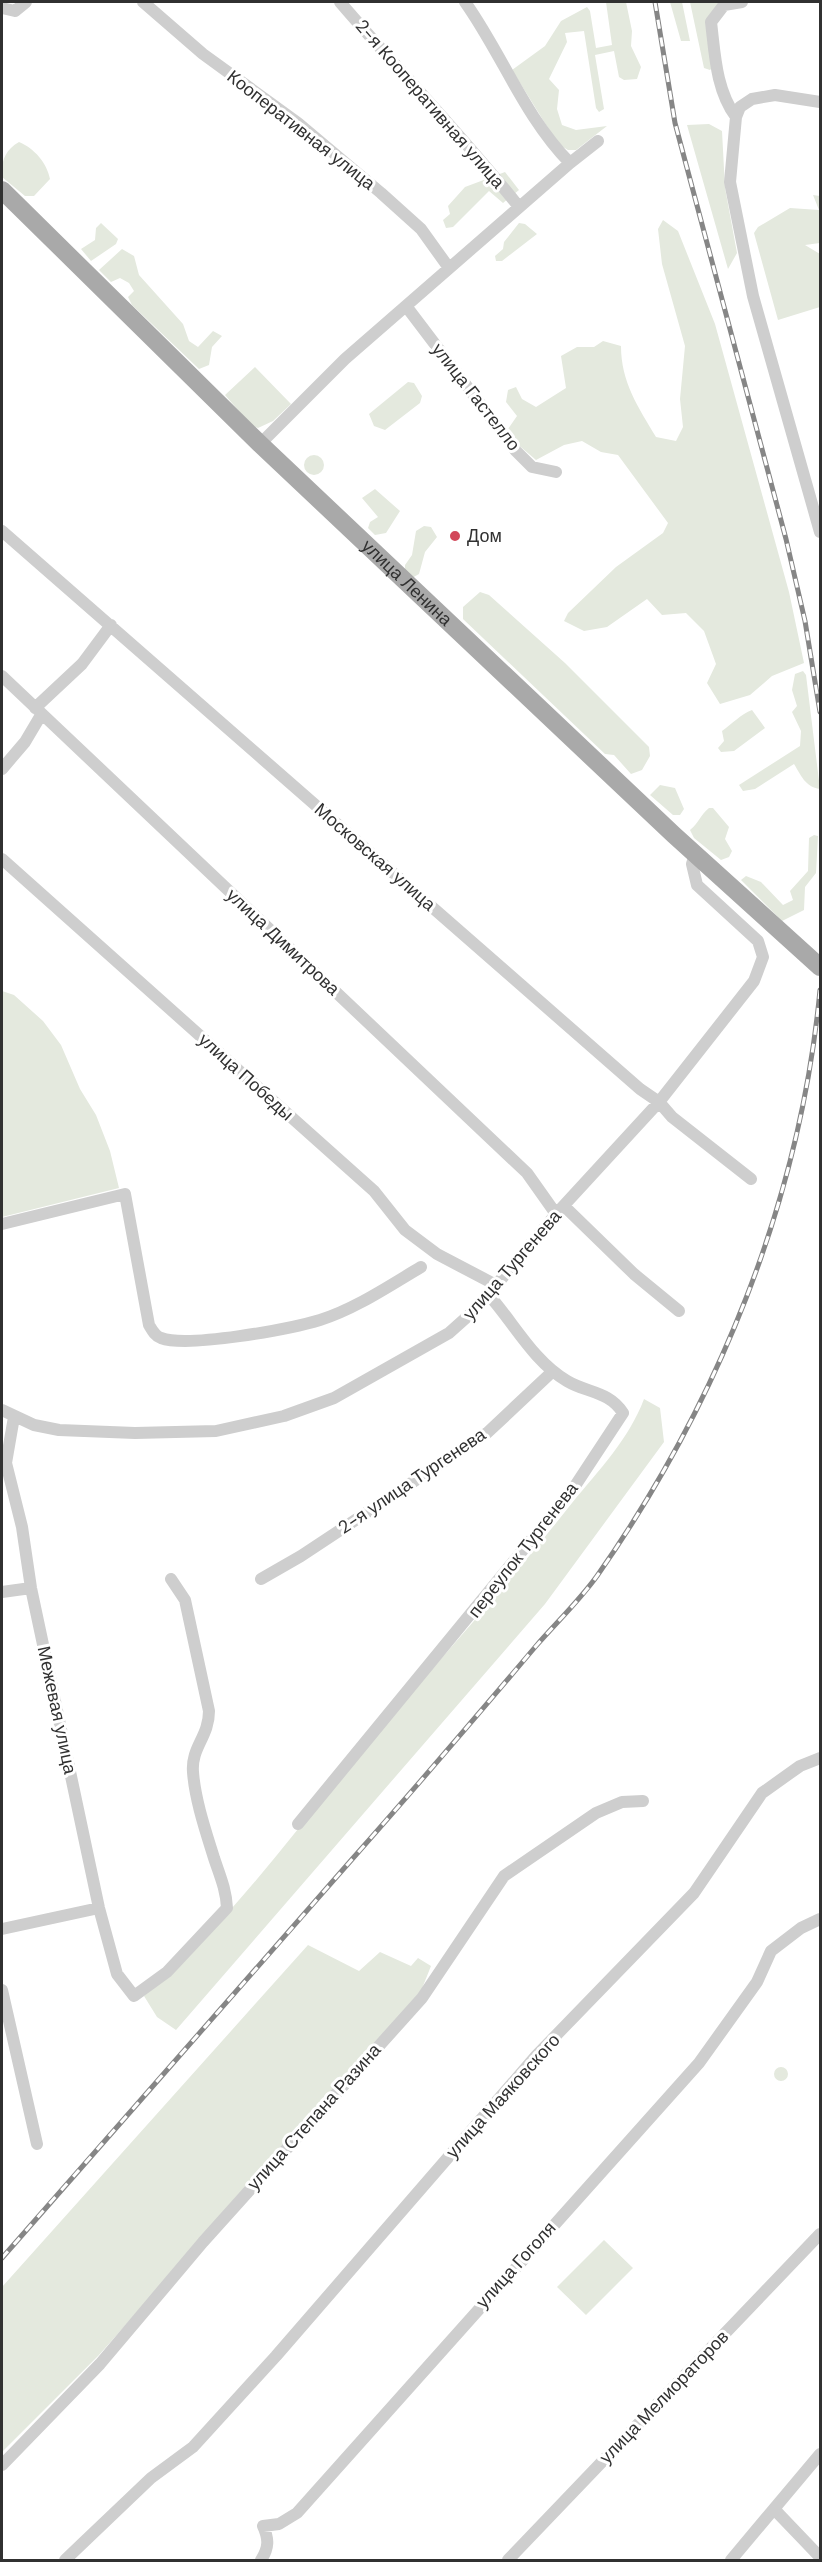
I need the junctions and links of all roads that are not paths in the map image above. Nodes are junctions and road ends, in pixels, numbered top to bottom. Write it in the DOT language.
graph roads {
  1 [pos="26,2"];
  2 [pos="143,2"];
  3 [pos="340,2"];
  4 [pos="465,2"];
  5 [pos="742,2"];
  6 [pos="2,8"];
  7 [pos="820,102"];
  8 [pos="736,117"];
  9 [pos="598,141"];
  10 [pos="570,163"];
  11 [pos="2,190"];
  12 [pos="519,207"];
  13 [pos="449,268"];
  14 [pos="406,306"];
  15 [pos="260,444"];
  16 [pos="556,472"];
  17 [pos="2,531"];
  18 [pos="820,532"];
  19 [pos="111,625"];
  20 [pos="2,676"];
  21 [pos="38,712"];
  22 [pos="2,769"];
  23 [pos="695,855"];
  24 [pos="2,859"];
  25 [pos="820,967"];
  26 [pos="659,1102"];
  27 [pos="751,1179"];
  28 [pos="560,1210"];
  29 [pos="2,1224"];
  30 [pos="421,1267"];
  31 [pos="492,1289"];
  32 [pos="679,1311"];
  33 [pos="554,1371"];
  34 [pos="2,1410"];
  35 [pos="14,1417"];
  36 [pos="171,1579"];
  37 [pos="261,1579"];
  38 [pos="31,1588"];
  39 [pos="2,1592"];
  40 [pos="820,1758"];
  41 [pos="643,1801"];
  42 [pos="298,1824"];
  43 [pos="99,1908"];
  44 [pos="820,1919"];
  45 [pos="2,1929"];
  46 [pos="2,1990"];
  47 [pos="37,2144"];
  48 [pos="820,2234"];
  49 [pos="820,2454"];
  50 [pos="2,2465"];
  51 [pos="774,2509"];
  52 [pos="820,2557"];
  53 [pos="65,2560"];
  54 [pos="261,2560"];
  55 [pos="508,2560"];
  56 [pos="731,2560"];
  1 -- 6 [label="street"];
  2 -- 13 [label="street, Кооперативная улица"];
  3 -- 12 [label="street, 2-я Кооперативная улица"];
  4 -- 10 [label="street"];
  5 -- 8 [label="street"];
  7 -- 8 [label="street"];
  8 -- 18 [label="street"];
  9 -- 10 [label="street"];
  10 -- 12 [label="street"];
  11 -- 15 [label="main road, улица Ленина"];
  12 -- 13 [label="street"];
  13 -- 14 [label="street"];
  14 -- 15 [label="street"];
  14 -- 16 [label="street, улица Гастелло"];
  15 -- 23 [label="main road, улица Ленина"];
  17 -- 19 [label="street, Московская улица"];
  19 -- 21 [label="street"];
  19 -- 26 [label="street, Московская улица"];
  20 -- 21 [label="street, улица Димитрова"];
  21 -- 22 [label="street"];
  21 -- 28 [label="street, улица Димитрова"];
  23 -- 25 [label="main road, улица Ленина"];
  23 -- 26 [label="street, улица Тургенева"];
  24 -- 31 [label="street, улица Победы"];
  26 -- 27 [label="street, Московская улица"];
  26 -- 28 [label="street, улица Тургенева"];
  28 -- 31 [label="street, улица Тургенева"];
  28 -- 32 [label="street, улица Димитрова"];
  29 -- 30 [label="street"];
  31 -- 33 [label="street, переулок Тургенева"];
  31 -- 35 [label="street, улица Тургенева"];
  33 -- 37 [label="street, 2-я улица Тургенева"];
  33 -- 42 [label="street, переулок Тургенева"];
  34 -- 35 [label="street, улица Тургенева"];
  35 -- 38 [label="street, Межевая улица"];
  36 -- 43 [label="street, Межевая улица"];
  38 -- 39 [label="street"];
  38 -- 43 [label="street, Межевая улица"];
  40 -- 53 [label="street, улица Маяковского"];
  41 -- 50 [label="street, улица Степана Разина"];
  43 -- 45 [label="street"];
  44 -- 54 [label="street, улица Гоголя"];
  46 -- 47 [label="street"];
  48 -- 55 [label="street, улица Мелиораторов"];
  49 -- 51 [label="street"];
  51 -- 52 [label="street"];
  51 -- 56 [label="street"];
}
